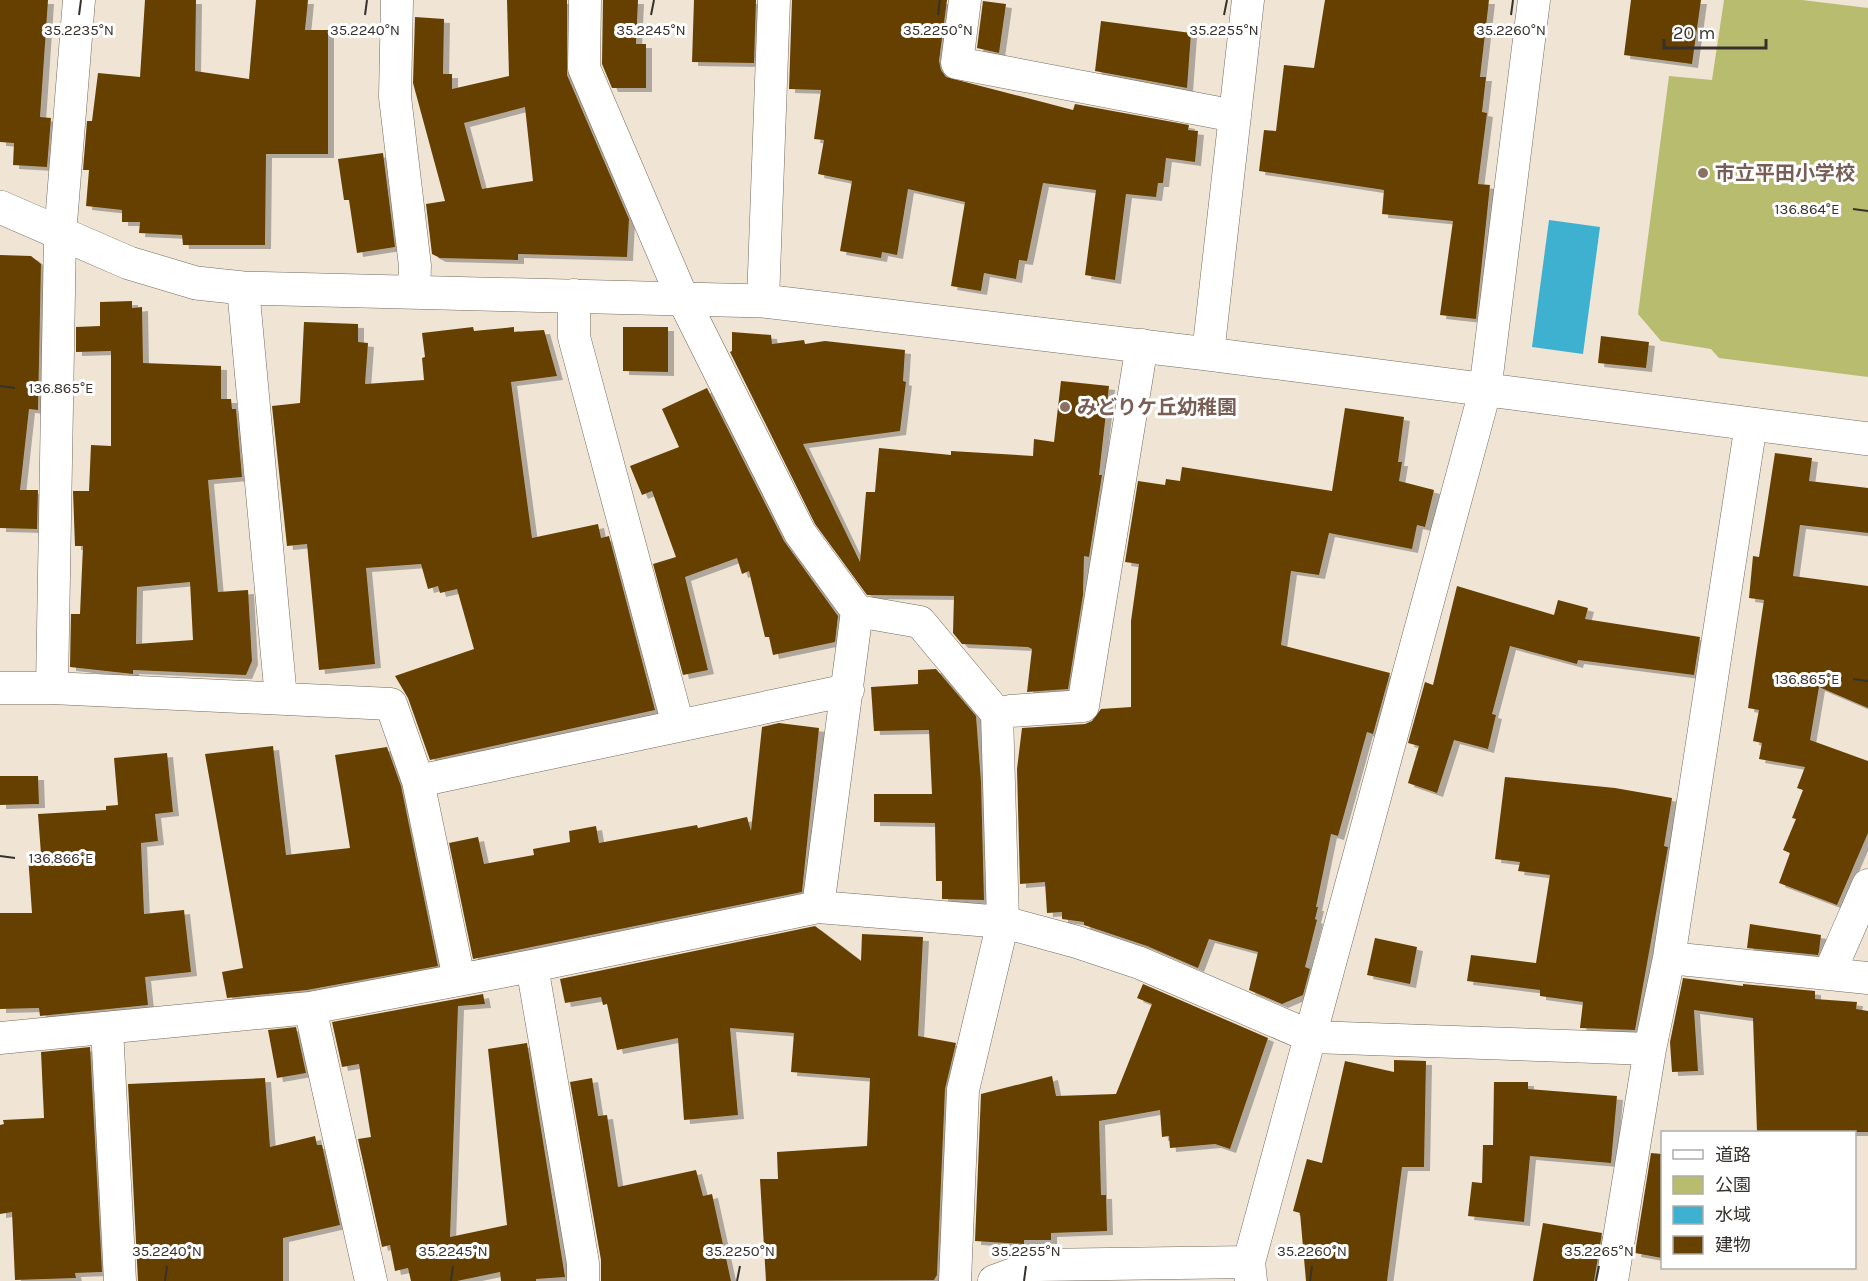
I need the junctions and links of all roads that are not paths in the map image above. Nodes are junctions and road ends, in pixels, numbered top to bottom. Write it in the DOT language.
graph roads {
  1 [pos="79,0"];
  2 [pos="397,0"];
  3 [pos="585,0"];
  4 [pos="774,0"];
  5 [pos="965,0"];
  6 [pos="1248,0"];
  7 [pos="1534,0"];
  8 [pos="1234,116"];
  9 [pos="0,207"];
  10 [pos="60,235"];
  11 [pos="243,288"];
  12 [pos="414,291"];
  13 [pos="574,295"];
  14 [pos="682,297"];
  15 [pos="763,301"];
  16 [pos="1142,345"];
  17 [pos="1208,354"];
  18 [pos="1485,391"];
  19 [pos="1751,424"];
  20 [pos="1868,439"];
  21 [pos="857,611"];
  22 [pos="0,688"];
  23 [pos="52,688"];
  24 [pos="848,690"];
  25 [pos="281,698"];
  26 [pos="997,714"];
  27 [pos="678,725"];
  28 [pos="418,781"];
  29 [pos="1868,885"];
  30 [pos="818,907"];
  31 [pos="1003,922"];
  32 [pos="1669,958"];
  33 [pos="532,966"];
  34 [pos="1830,974"];
  35 [pos="1868,978"];
  36 [pos="459,980"];
  37 [pos="310,1008"];
  38 [pos="107,1028"];
  39 [pos="1312,1037"];
  40 [pos="0,1038"];
  41 [pos="1650,1049"];
  42 [pos="1250,1272"];
  43 [pos="120,1281"];
  44 [pos="371,1281"];
  45 [pos="583,1281"];
  46 [pos="956,1281"];
  47 [pos="994,1281"];
  48 [pos="1612,1281"];
  1 -- 10 [label="street"];
  2 -- 12 [label="street"];
  3 -- 14 [label="street"];
  4 -- 15 [label="street"];
  5 -- 8 [label="street"];
  6 -- 8 [label="street"];
  7 -- 18 [label="street"];
  8 -- 17 [label="street"];
  9 -- 10 [label="street"];
  10 -- 11 [label="street"];
  10 -- 23 [label="street"];
  11 -- 12 [label="street"];
  11 -- 25 [label="street"];
  12 -- 13 [label="street"];
  13 -- 14 [label="street"];
  13 -- 27 [label="street"];
  14 -- 15 [label="street"];
  14 -- 21 [label="street"];
  15 -- 16 [label="street"];
  16 -- 17 [label="street"];
  16 -- 26 [label="street"];
  17 -- 18 [label="street"];
  18 -- 19 [label="street"];
  18 -- 39 [label="street"];
  19 -- 20 [label="street"];
  19 -- 32 [label="street"];
  21 -- 24 [label="street"];
  21 -- 26 [label="street"];
  22 -- 23 [label="street"];
  23 -- 25 [label="street"];
  24 -- 27 [label="street"];
  24 -- 30 [label="street"];
  25 -- 28 [label="street"];
  26 -- 31 [label="street"];
  27 -- 28 [label="street"];
  28 -- 36 [label="street"];
  29 -- 34 [label="street"];
  30 -- 31 [label="street"];
  30 -- 33 [label="street"];
  31 -- 39 [label="street"];
  31 -- 46 [label="street"];
  32 -- 34 [label="street"];
  32 -- 41 [label="street"];
  33 -- 36 [label="street"];
  33 -- 45 [label="street"];
  34 -- 35 [label="street"];
  36 -- 37 [label="street"];
  37 -- 38 [label="street"];
  37 -- 44 [label="street"];
  38 -- 40 [label="street"];
  38 -- 43 [label="street"];
  39 -- 41 [label="street"];
  39 -- 42 [label="street"];
  41 -- 48 [label="street"];
  42 -- 47 [label="street"];
}
